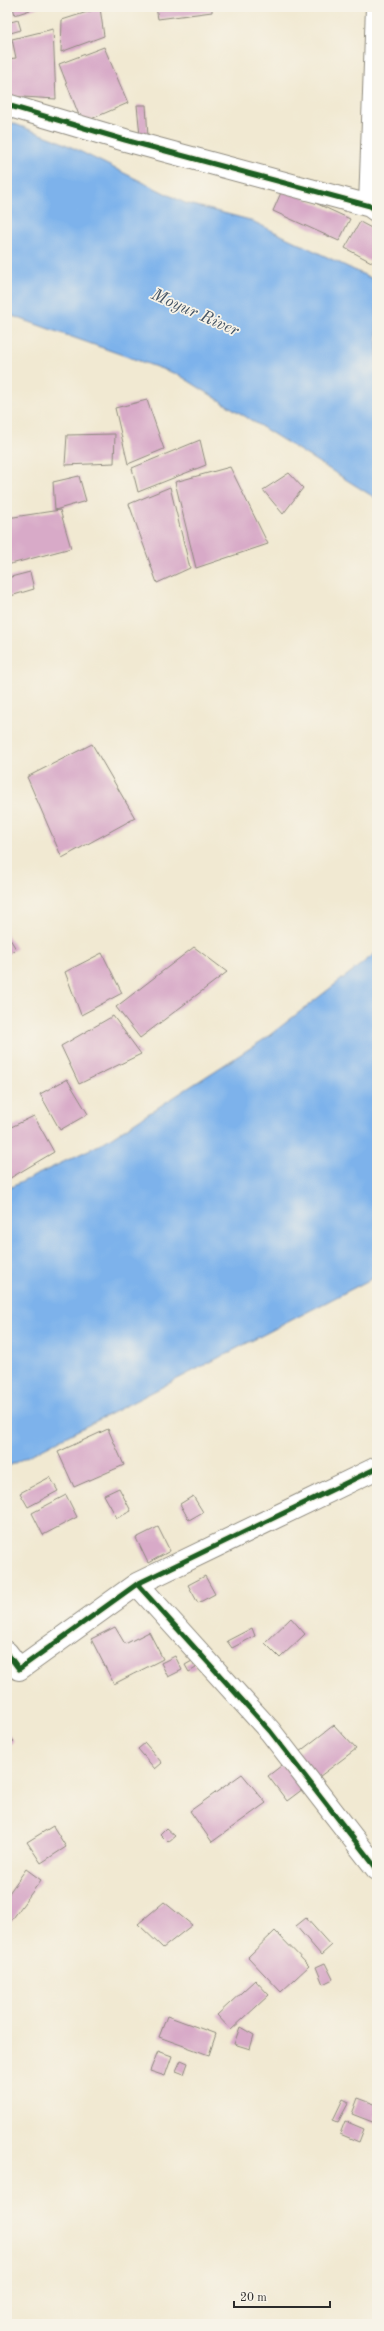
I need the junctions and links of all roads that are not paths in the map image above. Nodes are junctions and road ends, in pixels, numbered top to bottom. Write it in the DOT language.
graph roads {
  1 [pos="376,7"];
  2 [pos="7,105"];
  3 [pos="373,208"];
  4 [pos="377,1468"];
  5 [pos="137,1584"];
  6 [pos="7,1653"];
  7 [pos="377,1869"];
  1 -- 3 [label="street"];
  2 -- 3 [label="street"];
  4 -- 5 [label="street"];
  5 -- 6 [label="street"];
  5 -- 7 [label="street"];
}
